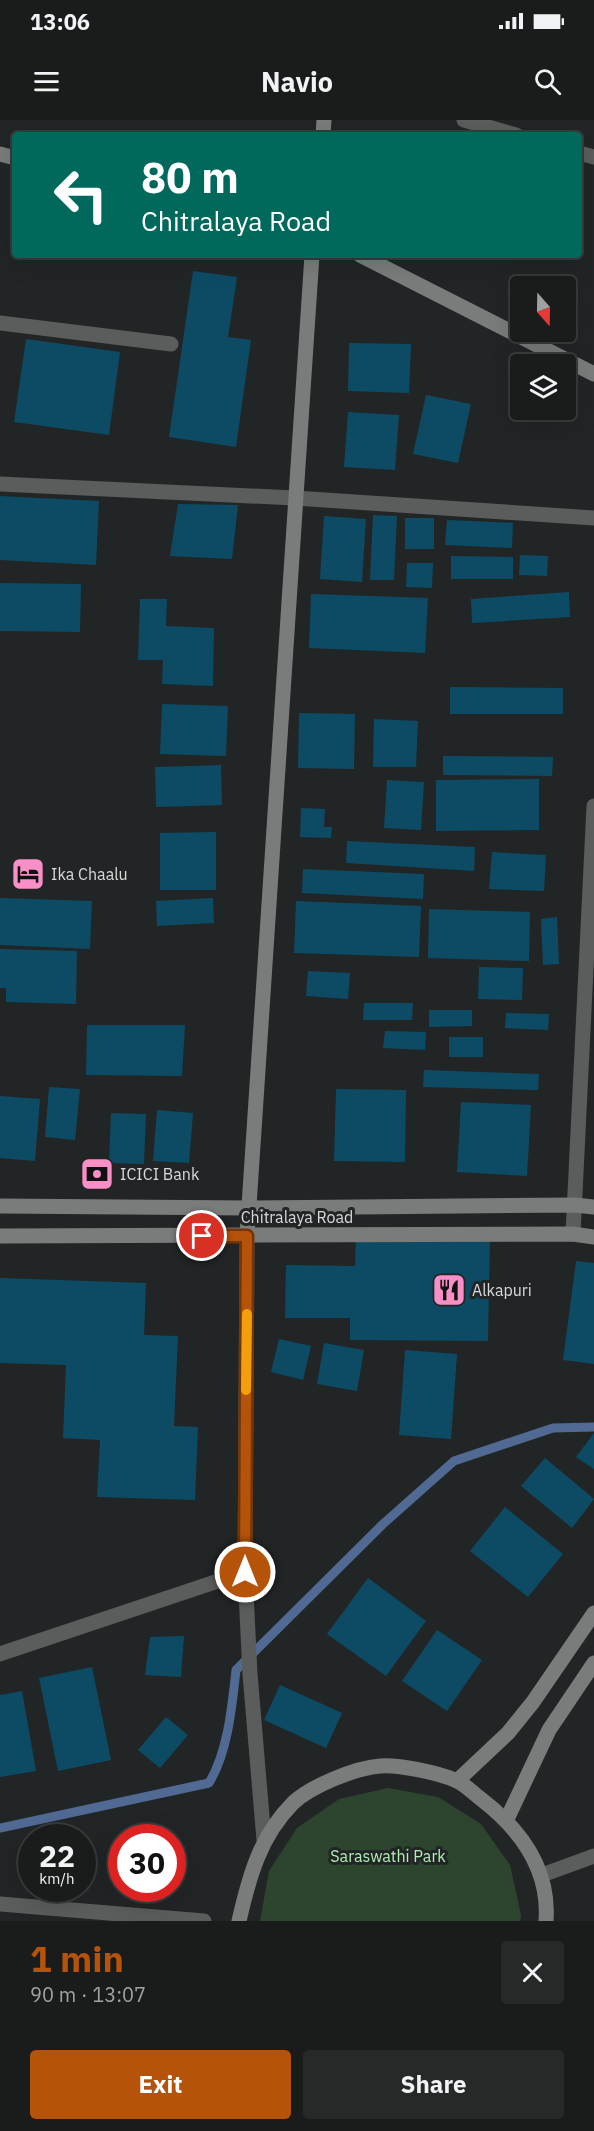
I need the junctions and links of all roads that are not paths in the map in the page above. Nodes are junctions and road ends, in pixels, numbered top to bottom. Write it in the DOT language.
graph roads {
  1 [pos="464,120"];
  2 [pos="506,132"];
  3 [pos="312,258"];
  4 [pos="366,258"];
  5 [pos="0,323"];
  6 [pos="171,344"];
  7 [pos="594,375"];
  8 [pos="0,484"];
  9 [pos="295,498"];
  10 [pos="594,518"];
  11 [pos="594,806"];
  12 [pos="575,1205"];
  13 [pos="0,1206"];
  14 [pos="594,1207"];
  15 [pos="249,1208"];
  16 [pos="573,1234"];
  17 [pos="0,1236"];
  18 [pos="247,1236"];
  19 [pos="594,1237"];
  20 [pos="245,1572"];
  21 [pos="594,1612"];
  22 [pos="0,1654"];
  23 [pos="594,1663"];
  24 [pos="457,1781"];
  25 [pos="507,1820"];
  26 [pos="264,1840"];
  27 [pos="594,1856"];
  28 [pos="542,1875"];
  29 [pos="0,1904"];
  30 [pos="204,1921"];
  31 [pos="239,1921"];
  32 [pos="546,1921"];
  1 -- 2 [label="street"];
  3 -- 9 [label="main road"];
  4 -- 7 [label="main road"];
  5 -- 6 [label="street"];
  8 -- 9 [label="street"];
  9 -- 10 [label="street"];
  9 -- 15 [label="main road"];
  11 -- 12 [label="street"];
  12 -- 14 [label="main road, Chitralaya Road"];
  12 -- 15 [label="main road, Chitralaya Road"];
  12 -- 16 [label="street"];
  13 -- 15 [label="main road, Chitralaya Road"];
  15 -- 18 [label="main road"];
  16 -- 18 [label="main road, Chitralaya Road"];
  16 -- 19 [label="main road, Chitralaya Road"];
  17 -- 18 [label="main road, Chitralaya Road"];
  18 -- 20 [label="street"];
  20 -- 22 [label="street"];
  20 -- 26 [label="street"];
  21 -- 24 [label="main road"];
  23 -- 25 [label="main road"];
  24 -- 25 [label="main road"];
  24 -- 26 [label="main road"];
  25 -- 28 [label="main road"];
  26 -- 31 [label="main road"];
  27 -- 28 [label="street"];
  28 -- 32 [label="main road"];
  29 -- 30 [label="street"];
}
